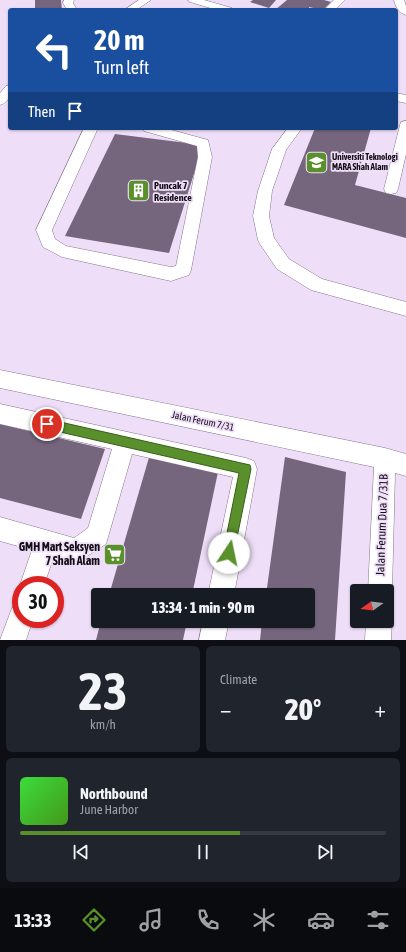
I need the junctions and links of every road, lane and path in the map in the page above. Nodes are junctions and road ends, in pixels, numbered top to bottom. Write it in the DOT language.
graph roads {
  1 [pos="146,0"];
  2 [pos="193,0"];
  3 [pos="340,0"];
  4 [pos="399,0"];
  5 [pos="132,8"];
  6 [pos="221,8"];
  7 [pos="331,8"];
  8 [pos="406,12"];
  9 [pos="406,125"];
  10 [pos="90,130"];
  11 [pos="156,130"];
  12 [pos="293,130"];
  13 [pos="391,189"];
  14 [pos="406,310"];
  15 [pos="0,379"];
  16 [pos="0,414"];
  17 [pos="125,441"];
  18 [pos="395,462"];
  19 [pos="0,530"];
  20 [pos="46,542"];
  21 [pos="35,576"];
  22 [pos="381,584"];
  23 [pos="222,588"];
  24 [pos="17,628"];
  25 [pos="215,628"];
  26 [pos="379,628"];
  27 [pos="13,640"];
  28 [pos="212,640"];
  29 [pos="378,640"];
  1 -- 5 [label="street"];
  2 -- 6 [label="street"];
  3 -- 7 [label="street"];
  4 -- 8 [label="street"];
  9 -- 13 [label="street"];
  10 -- 11 [label="street"];
  12 -- 14 [label="street"];
  15 -- 18 [label="street, Jalan Ferum 7/31"];
  16 -- 17 [label="street"];
  17 -- 20 [label="street"];
  17 -- 23 [label="street"];
  18 -- 22 [label="street, Jalan Ferum Dua 7/31B"];
  19 -- 20 [label="street"];
  20 -- 21 [label="street"];
  24 -- 27 [label="street"];
  25 -- 28 [label="street"];
  26 -- 29 [label="street"];
}
